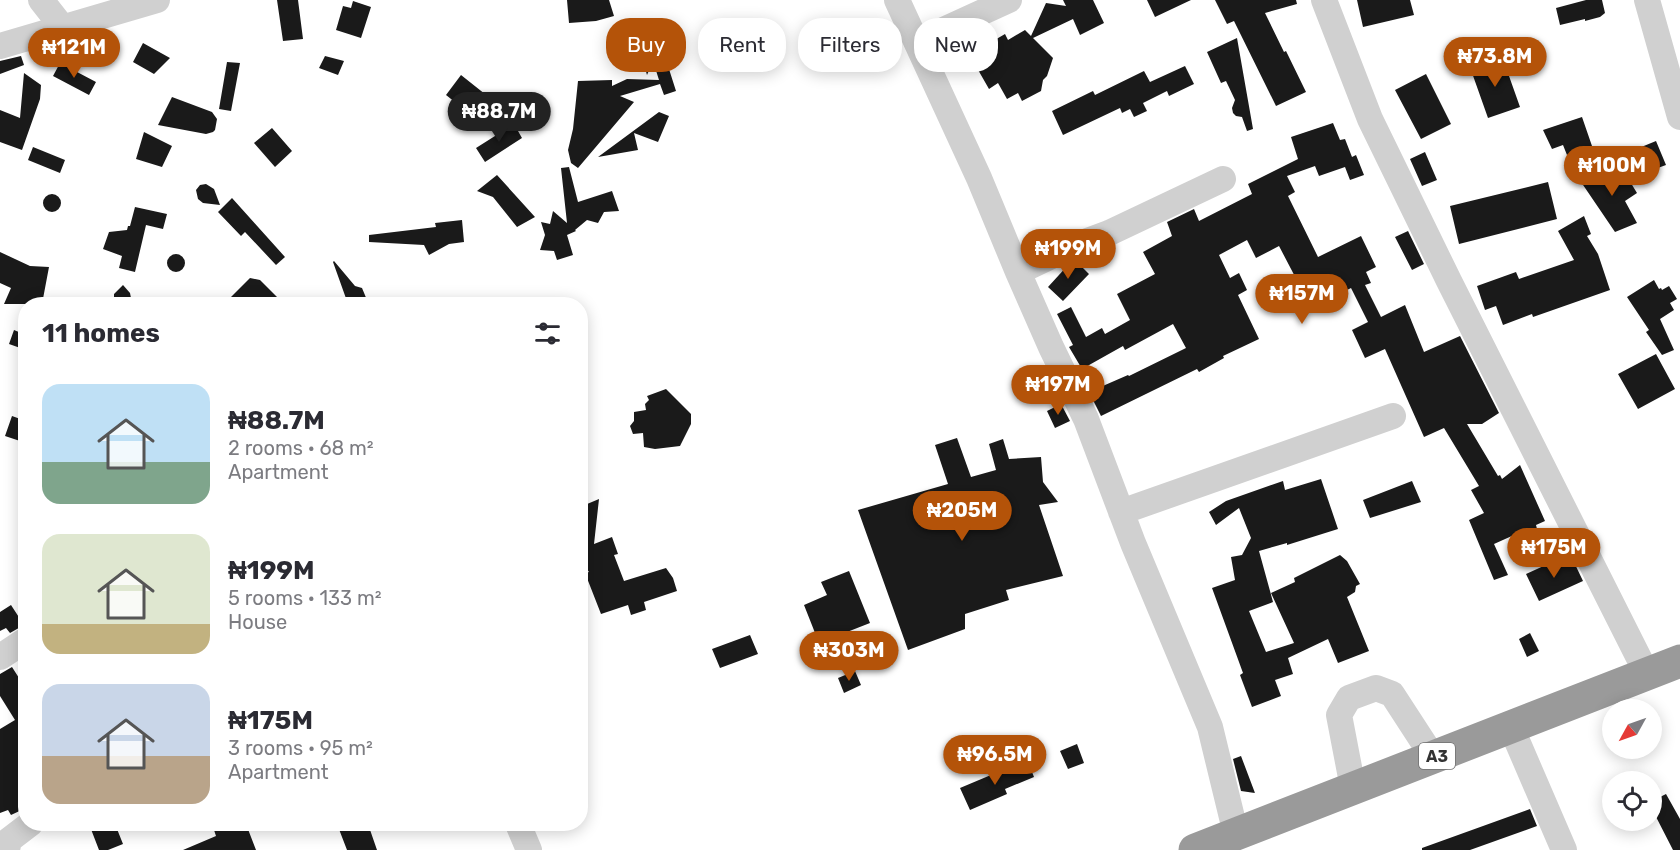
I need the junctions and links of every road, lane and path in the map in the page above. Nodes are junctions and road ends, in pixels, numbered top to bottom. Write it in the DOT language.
graph roads {
  1 [pos="41,0"];
  2 [pos="157,0"];
  3 [pos="897,0"];
  4 [pos="1009,0"];
  5 [pos="1324,0"];
  6 [pos="1647,0"];
  7 [pos="970,18"];
  8 [pos="63,28"];
  9 [pos="914,36"];
  10 [pos="0,46"];
  11 [pos="931,72"];
  12 [pos="1680,117"];
  13 [pos="1223,179"];
  14 [pos="1018,272"];
  15 [pos="1393,416"];
  16 [pos="1121,512"];
  17 [pos="18,645"];
  18 [pos="0,657"];
  19 [pos="1680,661"];
  20 [pos="1647,674"];
  21 [pos="1511,727"];
  22 [pos="1433,757"];
  23 [pos="1353,788"];
  24 [pos="22,831"];
  25 [pos="521,831"];
  26 [pos="1236,834"];
  27 [pos="6,844"];
  28 [pos="529,850"];
  29 [pos="1195,850"];
  30 [pos="1564,850"];
  1 -- 8 [label="street"];
  2 -- 8 [label="street"];
  3 -- 9 [label="street"];
  4 -- 7 [label="street"];
  5 -- 20 [label="street"];
  6 -- 12 [label="street"];
  8 -- 10 [label="street"];
  11 -- 14 [label="street"];
  13 -- 14 [label="street"];
  14 -- 16 [label="street"];
  15 -- 16 [label="street"];
  16 -- 26 [label="street"];
  17 -- 18 [label="street"];
  19 -- 20 [label="highway, A3"];
  20 -- 21 [label="highway, A3"];
  21 -- 22 [label="highway, A3"];
  21 -- 30 [label="street"];
  22 -- 23 [label="highway, A3"];
  22 -- 23 [label="street"];
  23 -- 26 [label="highway, A3"];
  24 -- 27 [label="street"];
  25 -- 28 [label="street"];
  26 -- 29 [label="highway, A3"];
}
